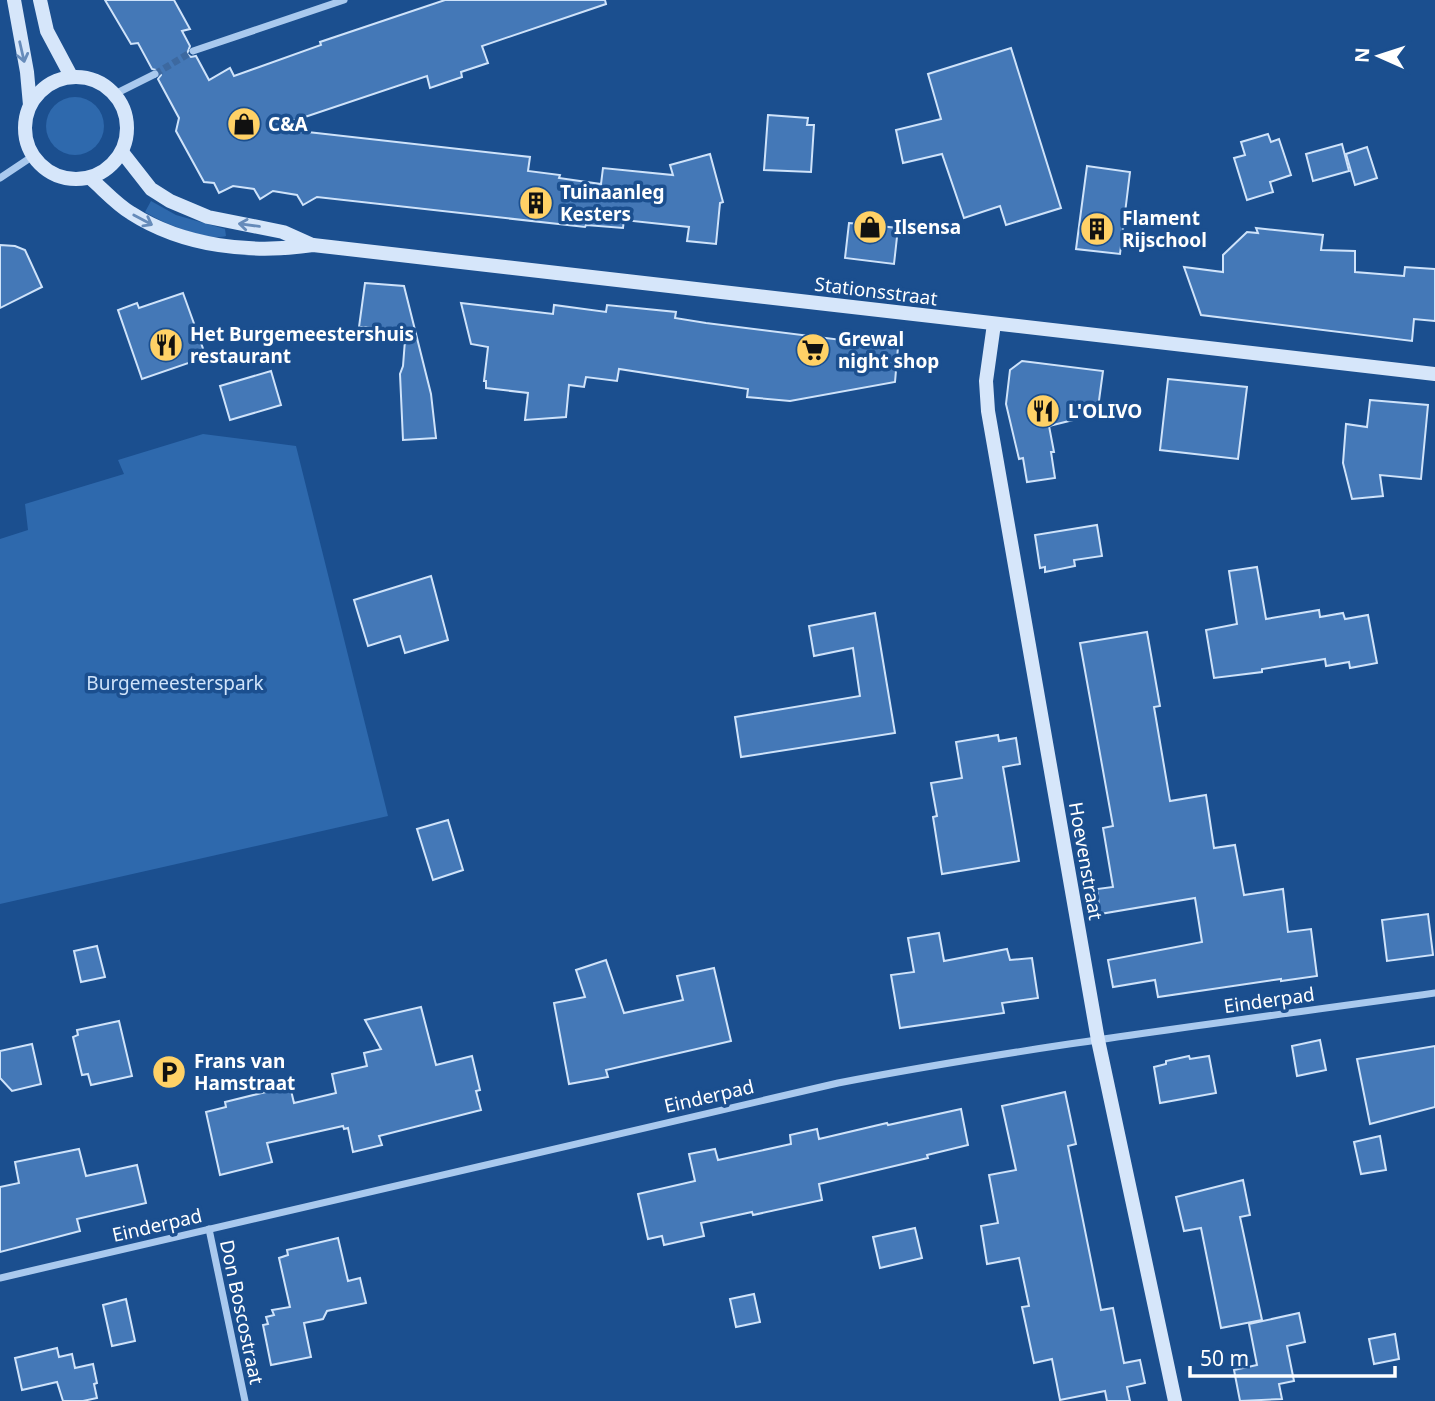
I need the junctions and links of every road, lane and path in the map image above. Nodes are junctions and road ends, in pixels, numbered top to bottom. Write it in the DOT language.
graph roads {
  1 [pos="14,0"];
  2 [pos="40,0"];
  3 [pos="344,0"];
  4 [pos="193,51"];
  5 [pos="155,74"];
  6 [pos="71,76"];
  7 [pos="115,94"];
  8 [pos="30,104"];
  9 [pos="122,152"];
  10 [pos="33,156"];
  11 [pos="0,178"];
  12 [pos="90,178"];
  13 [pos="313,246"];
  14 [pos="994,324"];
  15 [pos="1435,374"];
  16 [pos="1435,993"];
  17 [pos="1098,1040"];
  18 [pos="209,1229"];
  19 [pos="0,1278"];
  20 [pos="245,1401"];
  21 [pos="1175,1401"];
  1 -- 8 [label="main road, one-way"];
  2 -- 6 [label="main road"];
  3 -- 4 [label="street"];
  5 -- 7 [label="street"];
  6 -- 7 [label="main road"];
  6 -- 8 [label="main road"];
  7 -- 9 [label="main road"];
  8 -- 10 [label="main road"];
  9 -- 12 [label="main road"];
  13 -- 9 [label="main road, Stationsstraat, one-way"];
  10 -- 11 [label="street"];
  10 -- 12 [label="main road"];
  12 -- 13 [label="main road, Stationsstraat, one-way"];
  13 -- 14 [label="main road, Stationsstraat"];
  14 -- 15 [label="main road, Stationsstraat"];
  14 -- 17 [label="main road, Hoevenstraat"];
  16 -- 17 [label="street, Einderpad"];
  17 -- 18 [label="street, Einderpad"];
  17 -- 21 [label="main road, Hoevenstraat"];
  18 -- 19 [label="street, Einderpad"];
  18 -- 20 [label="street, Don Boscostraat"];
}
